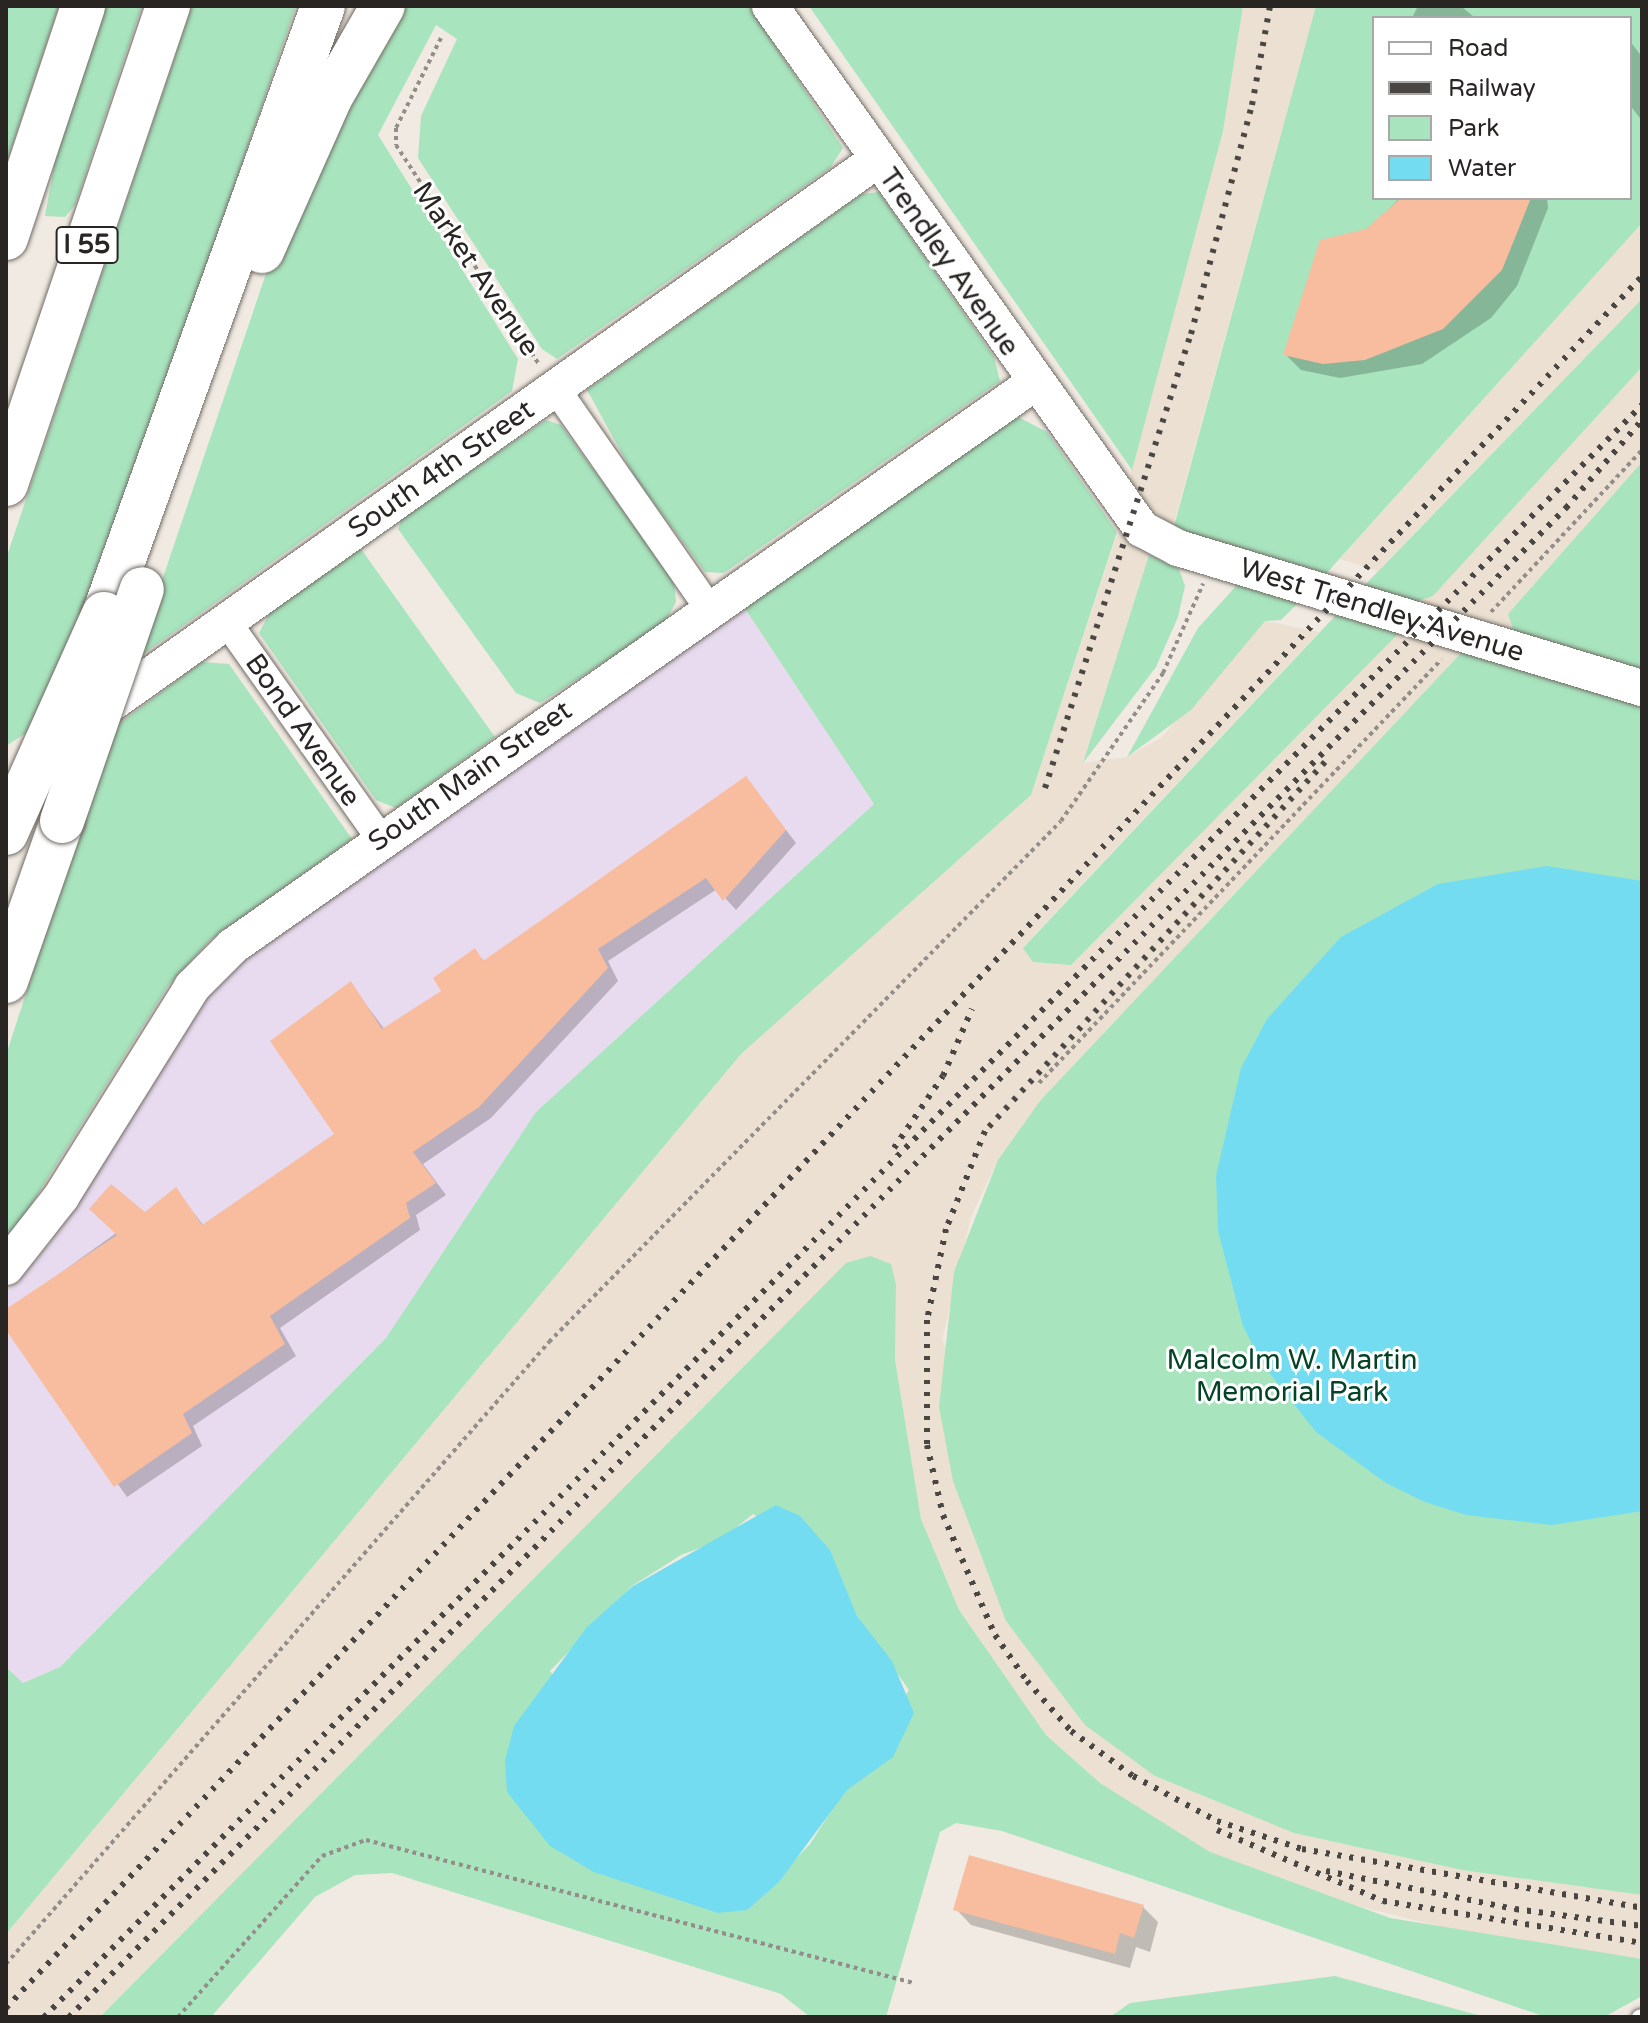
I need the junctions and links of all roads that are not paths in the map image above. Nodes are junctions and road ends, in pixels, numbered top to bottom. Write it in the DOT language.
graph roads {
  1 [pos="83,6"];
  2 [pos="168,6"];
  3 [pos="323,6"];
  4 [pos="383,6"];
  5 [pos="770,6"];
  6 [pos="877,160"];
  7 [pos="6,238"];
  8 [pos="252,240"];
  9 [pos="1033,384"];
  10 [pos="556,389"];
  11 [pos="6,484"];
  12 [pos="147,508"];
  13 [pos="1129,517"];
  14 [pos="708,607"];
  15 [pos="227,622"];
  16 [pos="1642,688"];
  17 [pos="6,778"];
  18 [pos="6,833"];
  19 [pos="380,838"];
  20 [pos="6,981"];
  21 [pos="6,1267"];
  1 -- 7 [label="highway, I 55"];
  2 -- 11 [label="highway, I 55"];
  3 -- 8 [label="highway"];
  4 -- 8 [label="highway"];
  5 -- 6 [label="street, Trendley Avenue"];
  6 -- 9 [label="street, Trendley Avenue"];
  6 -- 10 [label="street, South 4th Street"];
  8 -- 12 [label="highway"];
  9 -- 13 [label="street, Trendley Avenue"];
  9 -- 14 [label="street, South Main Street"];
  10 -- 14 [label="street"];
  10 -- 15 [label="street, South 4th Street"];
  12 -- 18 [label="highway, bridge"];
  12 -- 20 [label="highway, bridge"];
  13 -- 16 [label="street, West Trendley Avenue"];
  14 -- 19 [label="street, South Main Street"];
  15 -- 17 [label="street, South 4th Street"];
  15 -- 19 [label="street, Bond Avenue"];
  19 -- 21 [label="street, South Main Street"];
}
